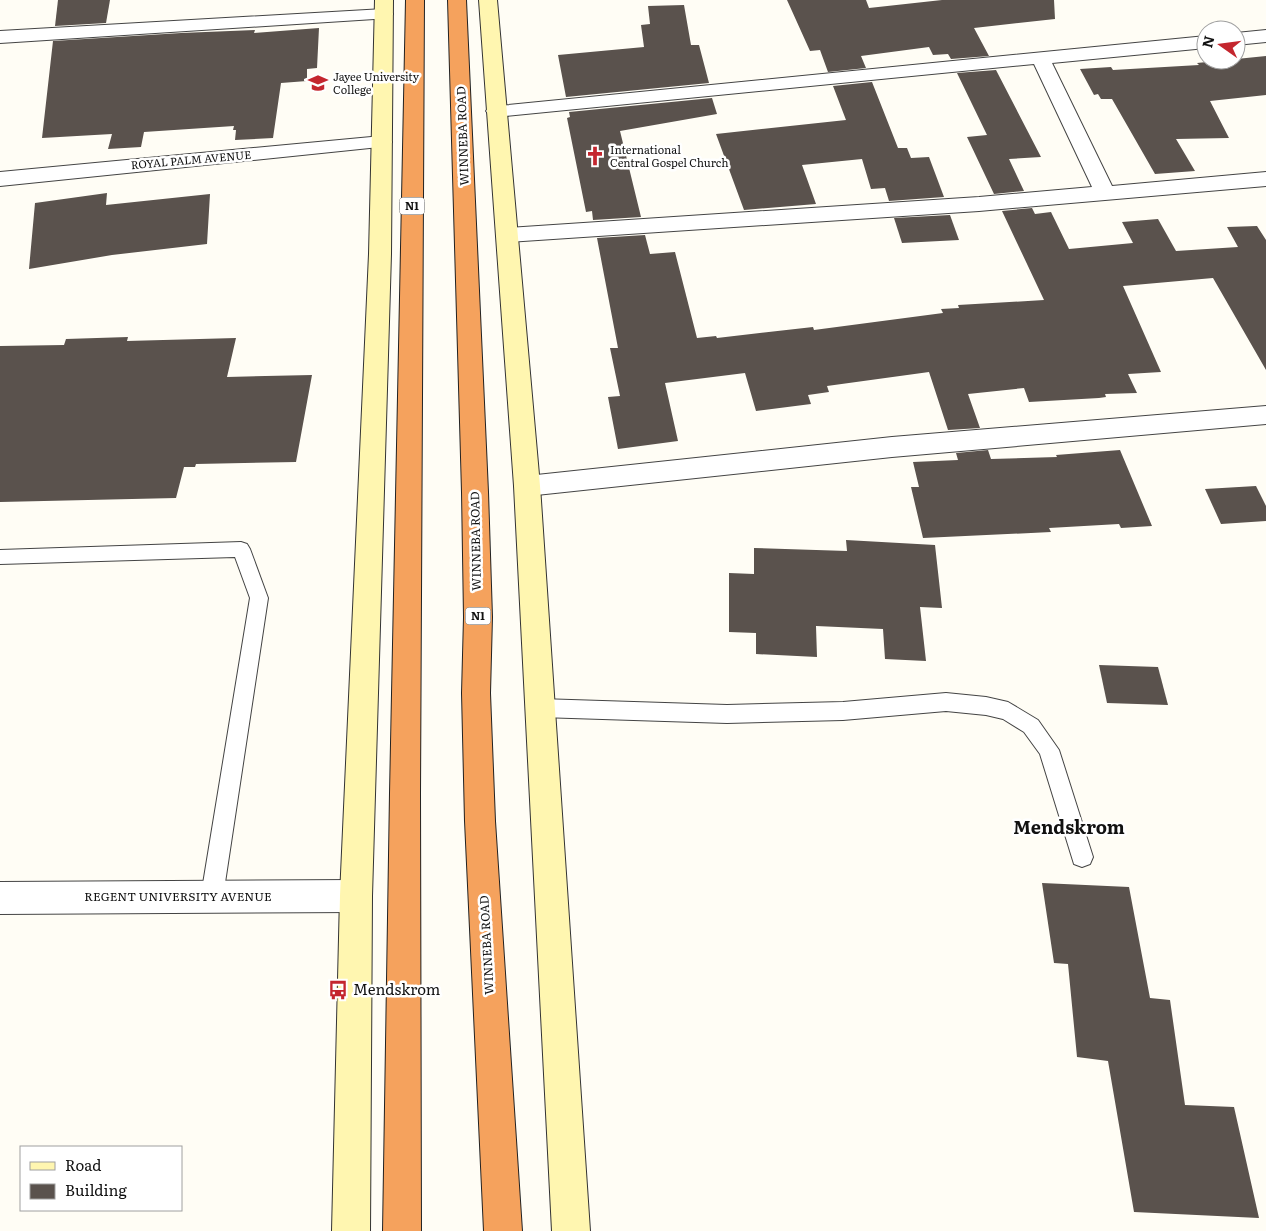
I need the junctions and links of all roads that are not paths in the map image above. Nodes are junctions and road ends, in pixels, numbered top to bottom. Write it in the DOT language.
graph roads {
  1 [pos="415,0"];
  2 [pos="458,0"];
  3 [pos="488,0"];
  4 [pos="384,7"];
  5 [pos="1266,36"];
  6 [pos="0,37"];
  7 [pos="1246,38"];
  8 [pos="1196,43"];
  9 [pos="1041,60"];
  10 [pos="496,111"];
  11 [pos="382,142"];
  12 [pos="0,179"];
  13 [pos="1266,179"];
  14 [pos="1105,193"];
  15 [pos="507,235"];
  16 [pos="1266,415"];
  17 [pos="528,486"];
  18 [pos="0,557"];
  19 [pos="540,708"];
  20 [pos="1082,857"];
  21 [pos="212,896"];
  22 [pos="356,896"];
  23 [pos="0,898"];
  24 [pos="351,1231"];
  25 [pos="402,1231"];
  26 [pos="503,1231"];
  27 [pos="571,1231"];
  1 -- 25 [label="highway, N1"];
  2 -- 26 [label="highway, WINNEBA ROAD / N1"];
  3 -- 10 [label="street"];
  4 -- 6 [label="street"];
  4 -- 11 [label="street"];
  5 -- 7 [label="street"];
  8 -- 9 [label="street"];
  9 -- 10 [label="street"];
  9 -- 14 [label="street"];
  10 -- 15 [label="street"];
  11 -- 12 [label="street, ROYAL PALM AVENUE"];
  11 -- 22 [label="street"];
  13 -- 14 [label="street"];
  14 -- 15 [label="street"];
  15 -- 17 [label="street"];
  16 -- 17 [label="street"];
  17 -- 19 [label="street"];
  18 -- 21 [label="lane"];
  19 -- 20 [label="lane"];
  19 -- 27 [label="street"];
  21 -- 22 [label="street, REGENT UNIVERSITY AVENUE"];
  21 -- 23 [label="street, REGENT UNIVERSITY AVENUE"];
  22 -- 24 [label="street"];
}
